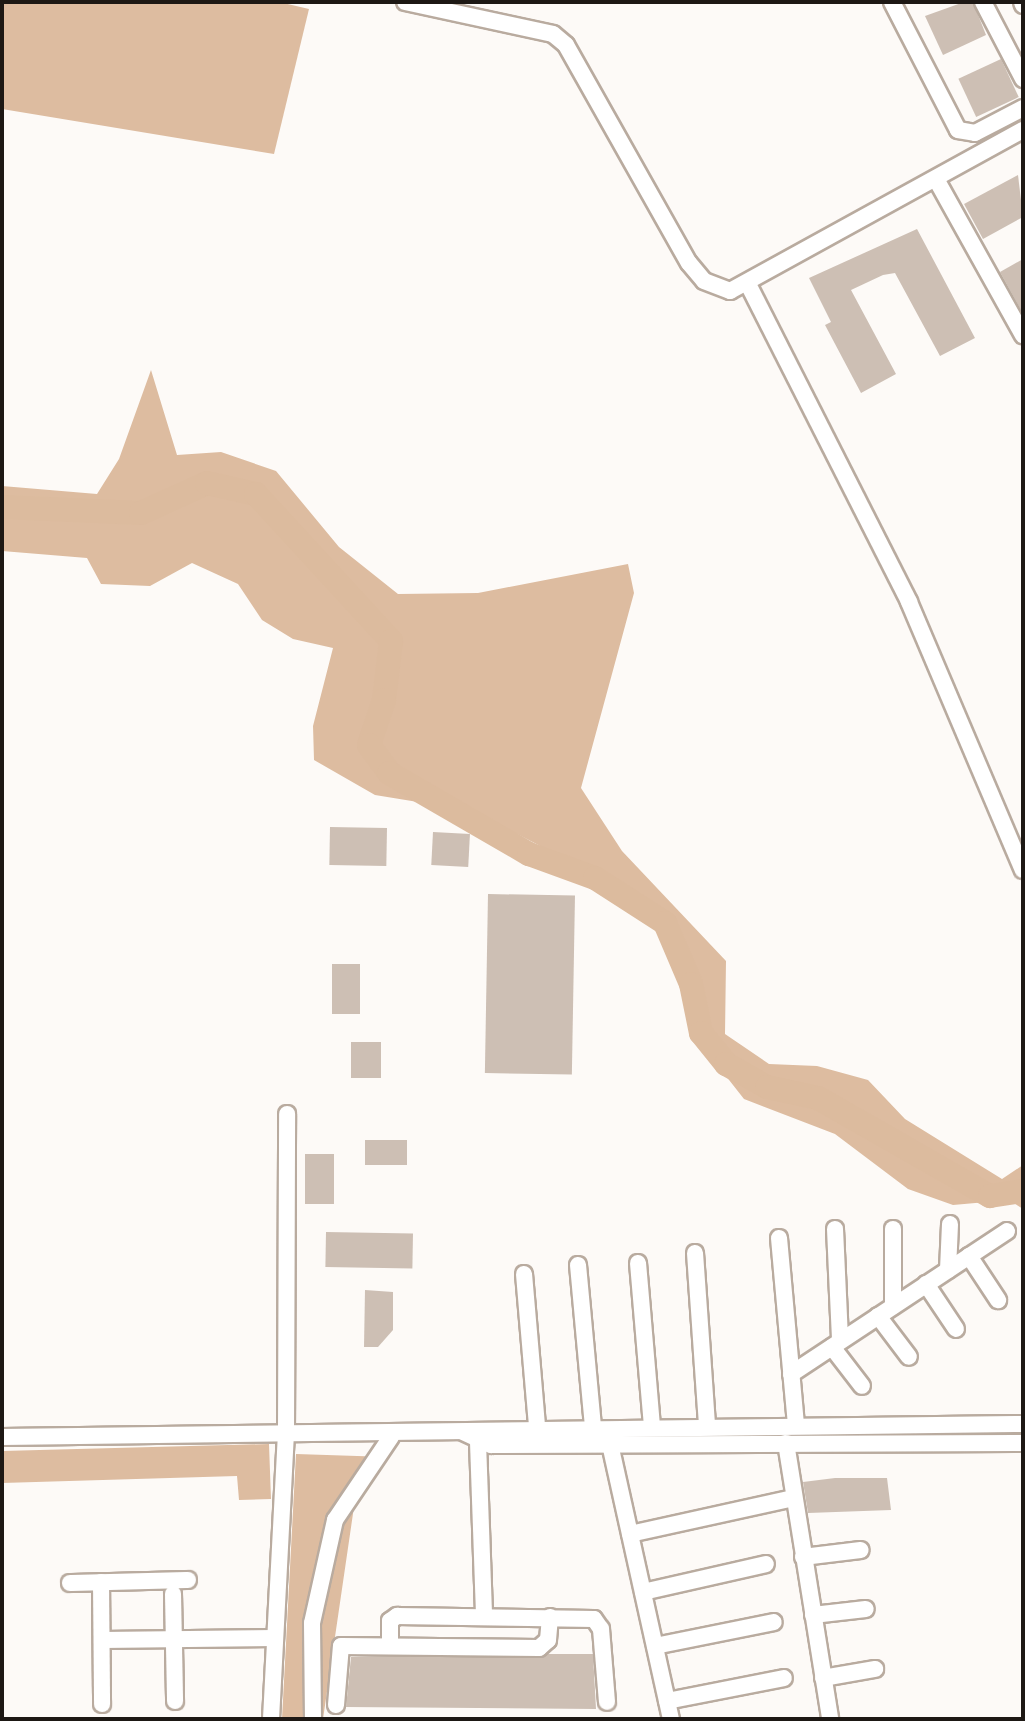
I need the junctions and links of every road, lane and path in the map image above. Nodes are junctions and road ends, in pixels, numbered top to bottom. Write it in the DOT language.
graph roads {
  1 [pos="405,2"];
  2 [pos="892,2"];
  3 [pos="983,2"];
  4 [pos="1023,79"];
  5 [pos="1023,108"];
  6 [pos="1023,130"];
  7 [pos="936,179"];
  8 [pos="749,286"];
  9 [pos="1023,335"];
  10 [pos="1023,870"];
  11 [pos="287,1114"];
  12 [pos="950,1224"];
  13 [pos="835,1229"];
  14 [pos="893,1229"];
  15 [pos="1007,1231"];
  16 [pos="779,1238"];
  17 [pos="695,1253"];
  18 [pos="970,1256"];
  19 [pos="638,1263"];
  20 [pos="578,1265"];
  21 [pos="948,1270"];
  22 [pos="524,1274"];
  23 [pos="926,1284"];
  24 [pos="998,1300"];
  25 [pos="893,1306"];
  26 [pos="878,1316"];
  27 [pos="956,1329"];
  28 [pos="836,1344"];
  29 [pos="909,1357"];
  30 [pos="791,1374"];
  31 [pos="862,1386"];
  32 [pos="1023,1424"];
  33 [pos="796,1425"];
  34 [pos="537,1426"];
  35 [pos="593,1426"];
  36 [pos="652,1426"];
  37 [pos="707,1426"];
  38 [pos="463,1432"];
  39 [pos="286,1434"];
  40 [pos="2,1437"];
  41 [pos="391,1437"];
  42 [pos="478,1442"];
  43 [pos="786,1443"];
  44 [pos="1023,1443"];
  45 [pos="610,1444"];
  46 [pos="794,1498"];
  47 [pos="630,1534"];
  48 [pos="861,1550"];
  49 [pos="803,1557"];
  50 [pos="766,1564"];
  51 [pos="188,1580"];
  52 [pos="101,1582"];
  53 [pos="70,1583"];
  54 [pos="643,1592"];
  55 [pos="173,1594"];
  56 [pos="866,1609"];
  57 [pos="813,1615"];
  58 [pos="484,1616"];
  59 [pos="550,1617"];
  60 [pos="774,1622"];
  61 [pos="275,1638"];
  62 [pos="174,1639"];
  63 [pos="102,1640"];
  64 [pos="390,1646"];
  65 [pos="655,1646"];
  66 [pos="875,1669"];
  67 [pos="784,1678"];
  68 [pos="823,1678"];
  69 [pos="175,1701"];
  70 [pos="667,1701"];
  71 [pos="607,1702"];
  72 [pos="102,1704"];
  73 [pos="336,1705"];
  74 [pos="271,1719"];
  75 [pos="313,1719"];
  76 [pos="671,1719"];
  77 [pos="830,1719"];
  1 -- 8 [label="street"];
  2 -- 5 [label="street"];
  3 -- 4 [label="street"];
  6 -- 7 [label="street"];
  7 -- 8 [label="street"];
  7 -- 9 [label="street"];
  8 -- 10 [label="street"];
  11 -- 39 [label="street"];
  12 -- 21 [label="street"];
  13 -- 28 [label="street"];
  14 -- 25 [label="street"];
  15 -- 18 [label="street"];
  16 -- 30 [label="street"];
  17 -- 37 [label="street"];
  18 -- 21 [label="street"];
  18 -- 24 [label="street"];
  19 -- 36 [label="street"];
  20 -- 35 [label="street"];
  21 -- 23 [label="street"];
  22 -- 34 [label="street"];
  23 -- 25 [label="street"];
  23 -- 27 [label="street"];
  25 -- 26 [label="street"];
  26 -- 28 [label="street"];
  26 -- 29 [label="street"];
  28 -- 30 [label="street"];
  28 -- 31 [label="street"];
  30 -- 33 [label="street"];
  32 -- 33 [label="street"];
  33 -- 37 [label="street"];
  34 -- 35 [label="street"];
  34 -- 38 [label="street"];
  35 -- 36 [label="street"];
  36 -- 37 [label="street"];
  38 -- 41 [label="street"];
  38 -- 42 [label="street"];
  39 -- 40 [label="street"];
  39 -- 41 [label="street"];
  39 -- 61 [label="street"];
  41 -- 75 [label="street"];
  42 -- 45 [label="street"];
  42 -- 58 [label="street"];
  43 -- 44 [label="street"];
  43 -- 45 [label="street"];
  43 -- 46 [label="street"];
  45 -- 47 [label="street"];
  46 -- 47 [label="street"];
  46 -- 49 [label="street"];
  47 -- 54 [label="street"];
  48 -- 49 [label="street"];
  49 -- 57 [label="street"];
  50 -- 54 [label="street"];
  51 -- 52 [label="street"];
  52 -- 53 [label="street"];
  52 -- 63 [label="street"];
  54 -- 65 [label="street"];
  55 -- 62 [label="street"];
  56 -- 57 [label="street"];
  57 -- 68 [label="street"];
  58 -- 59 [label="street"];
  58 -- 64 [label="street"];
  59 -- 64 [label="street"];
  59 -- 71 [label="street"];
  60 -- 65 [label="street"];
  61 -- 62 [label="street"];
  61 -- 74 [label="street"];
  62 -- 63 [label="street"];
  62 -- 69 [label="street"];
  63 -- 72 [label="street"];
  64 -- 73 [label="street"];
  65 -- 70 [label="street"];
  66 -- 68 [label="street"];
  67 -- 70 [label="street"];
  68 -- 77 [label="street"];
  70 -- 76 [label="street"];
}
